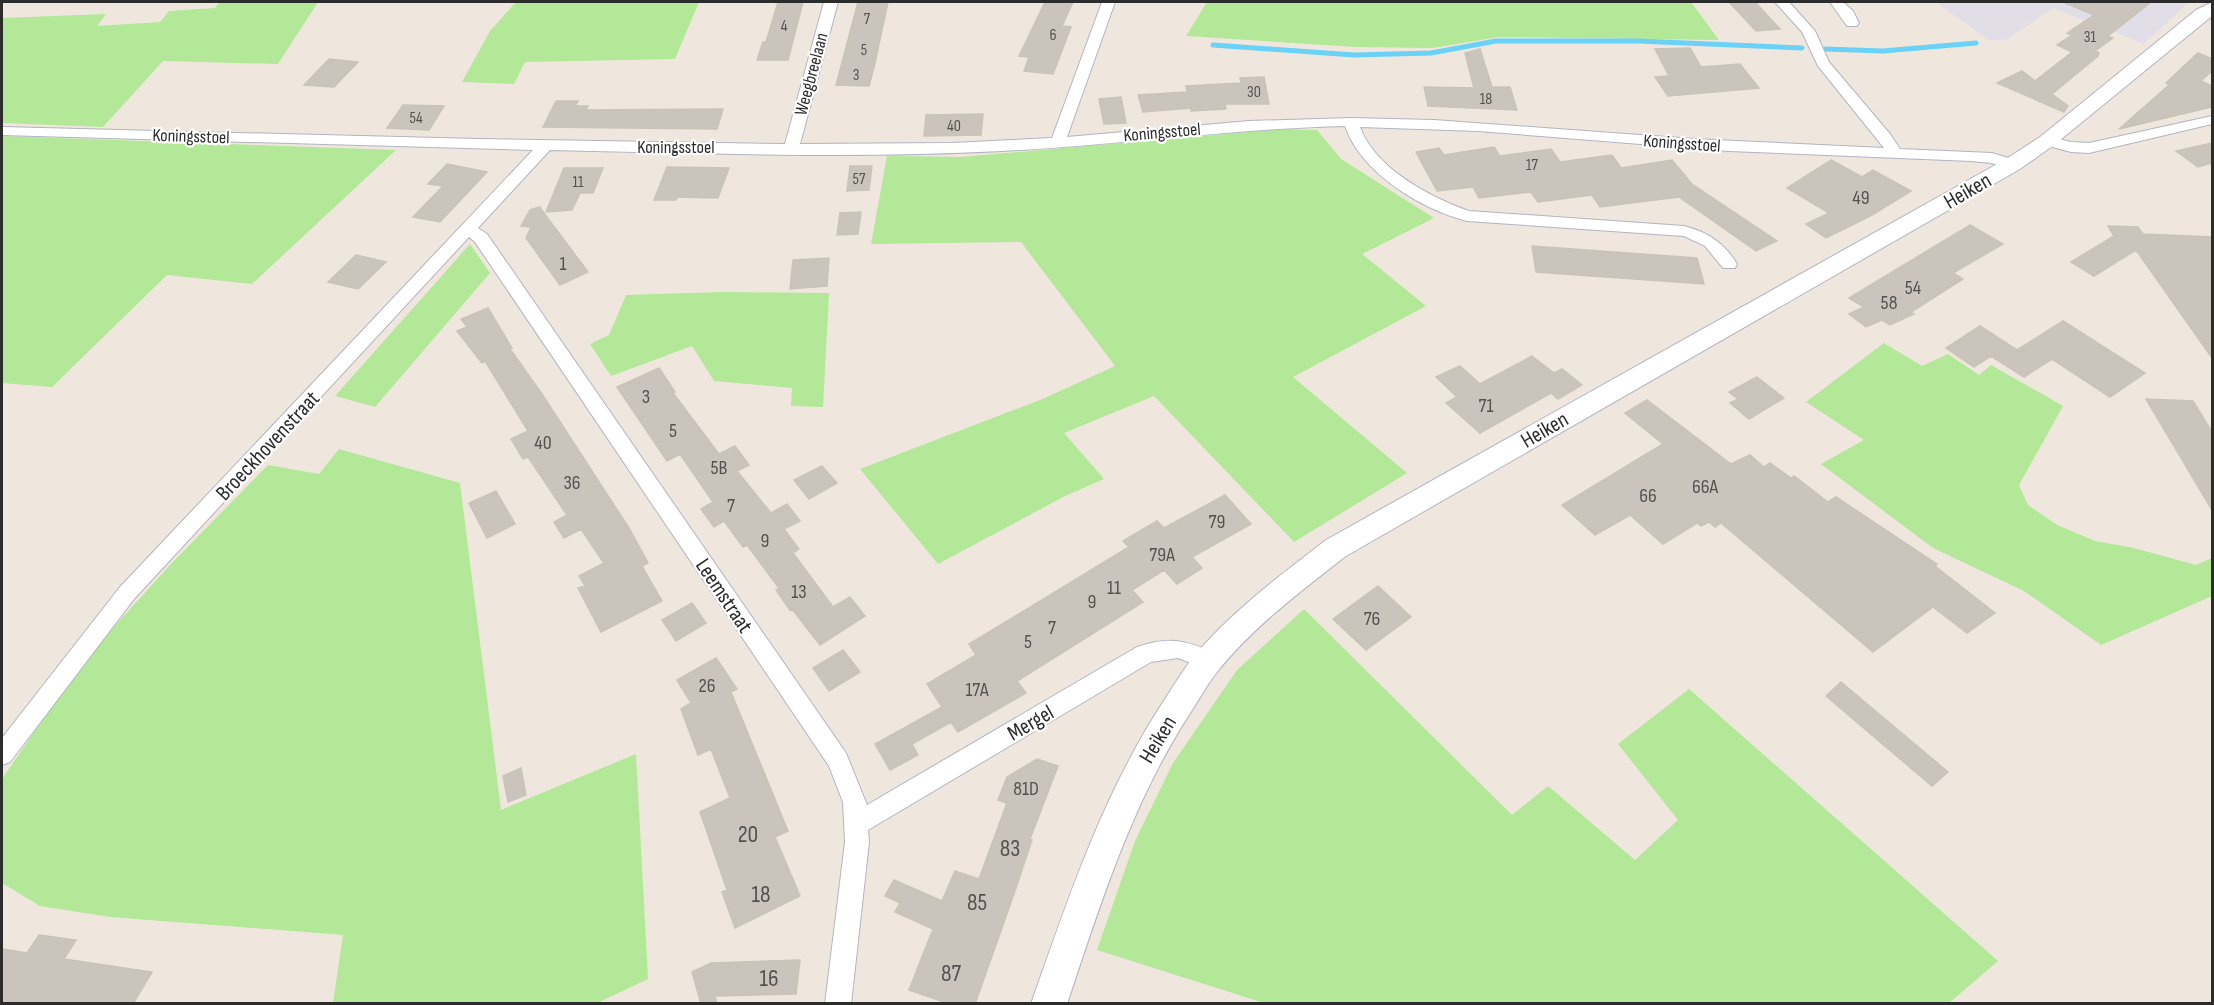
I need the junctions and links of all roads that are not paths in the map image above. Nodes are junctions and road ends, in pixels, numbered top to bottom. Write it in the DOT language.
graph roads {
  1 [pos="831,2"];
  2 [pos="1109,2"];
  3 [pos="1782,2"];
  4 [pos="1836,2"];
  5 [pos="2212,7"];
  6 [pos="1852,23"];
  7 [pos="2212,120"];
  8 [pos="1351,122"];
  9 [pos="2,131"];
  10 [pos="1059,140"];
  11 [pos="2047,141"];
  12 [pos="545,146"];
  13 [pos="792,147"];
  14 [pos="1895,153"];
  15 [pos="2013,164"];
  16 [pos="468,229"];
  17 [pos="1729,264"];
  18 [pos="1209,661"];
  19 [pos="2,755"];
  20 [pos="856,824"];
  21 [pos="838,1004"];
  22 [pos="1049,1004"];
  1 -- 13 [label="street, Weegbreelaan"];
  2 -- 10 [label="street"];
  3 -- 14 [label="street"];
  4 -- 6 [label="street"];
  5 -- 11 [label="main road, Heiken"];
  7 -- 11 [label="street"];
  8 -- 10 [label="street, Koningsstoel"];
  8 -- 14 [label="street, Koningsstoel"];
  8 -- 17 [label="street"];
  9 -- 12 [label="street, Koningsstoel"];
  10 -- 13 [label="street, Koningsstoel"];
  11 -- 15 [label="main road, Heiken"];
  12 -- 13 [label="street, Koningsstoel"];
  12 -- 16 [label="street, Broeckhovenstraat"];
  14 -- 15 [label="street, Koningsstoel"];
  15 -- 18 [label="main road, Heiken"];
  16 -- 19 [label="street, Broeckhovenstraat"];
  16 -- 20 [label="street, Leemstraat"];
  18 -- 20 [label="street, Mergel"];
  18 -- 22 [label="main road, Heiken"];
  20 -- 21 [label="street, Leemstraat"];
}
